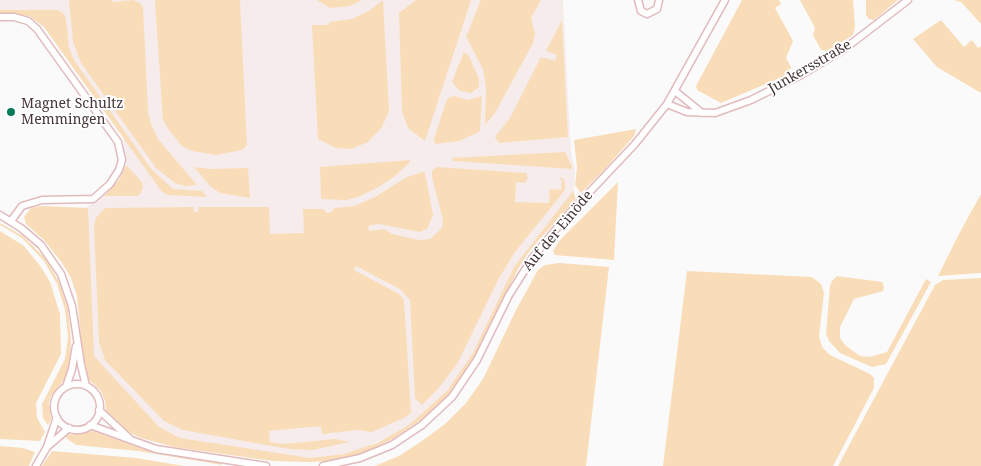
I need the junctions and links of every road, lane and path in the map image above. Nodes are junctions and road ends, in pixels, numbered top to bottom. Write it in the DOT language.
graph roads {
  1 [pos="638,0"];
  2 [pos="658,0"];
  3 [pos="725,0"];
  4 [pos="908,0"];
  5 [pos="0,17"];
  6 [pos="675,91"];
  7 [pos="667,104"];
  8 [pos="702,113"];
  9 [pos="0,216"];
  10 [pos="11,221"];
  11 [pos="77,342"];
  12 [pos="86,386"];
  13 [pos="66,387"];
  14 [pos="99,410"];
  15 [pos="57,417"];
  16 [pos="90,425"];
  17 [pos="69,428"];
  18 [pos="130,439"];
  19 [pos="47,447"];
  20 [pos="36,466"];
  21 [pos="266,466"];
  22 [pos="323,466"];
  1 -- 2 [label="street"];
  3 -- 6 [label="street, Auf der Einöde"];
  4 -- 8 [label="street, Junkersstraße"];
  5 -- 10 [label="street"];
  6 -- 7 [label="street, Auf der Einöde"];
  6 -- 8 [label="street"];
  7 -- 8 [label="street, Junkersstraße"];
  7 -- 22 [label="street, Auf der Einöde"];
  9 -- 10 [label="street"];
  10 -- 11 [label="street"];
  11 -- 12 [label="street"];
  11 -- 13 [label="street"];
  12 -- 13 [label="street"];
  12 -- 14 [label="street"];
  13 -- 15 [label="street"];
  14 -- 16 [label="street"];
  14 -- 18 [label="street"];
  15 -- 17 [label="street"];
  15 -- 19 [label="street"];
  16 -- 17 [label="street"];
  16 -- 18 [label="street"];
  17 -- 19 [label="street"];
  18 -- 21 [label="street"];
  19 -- 20 [label="street"];
}
